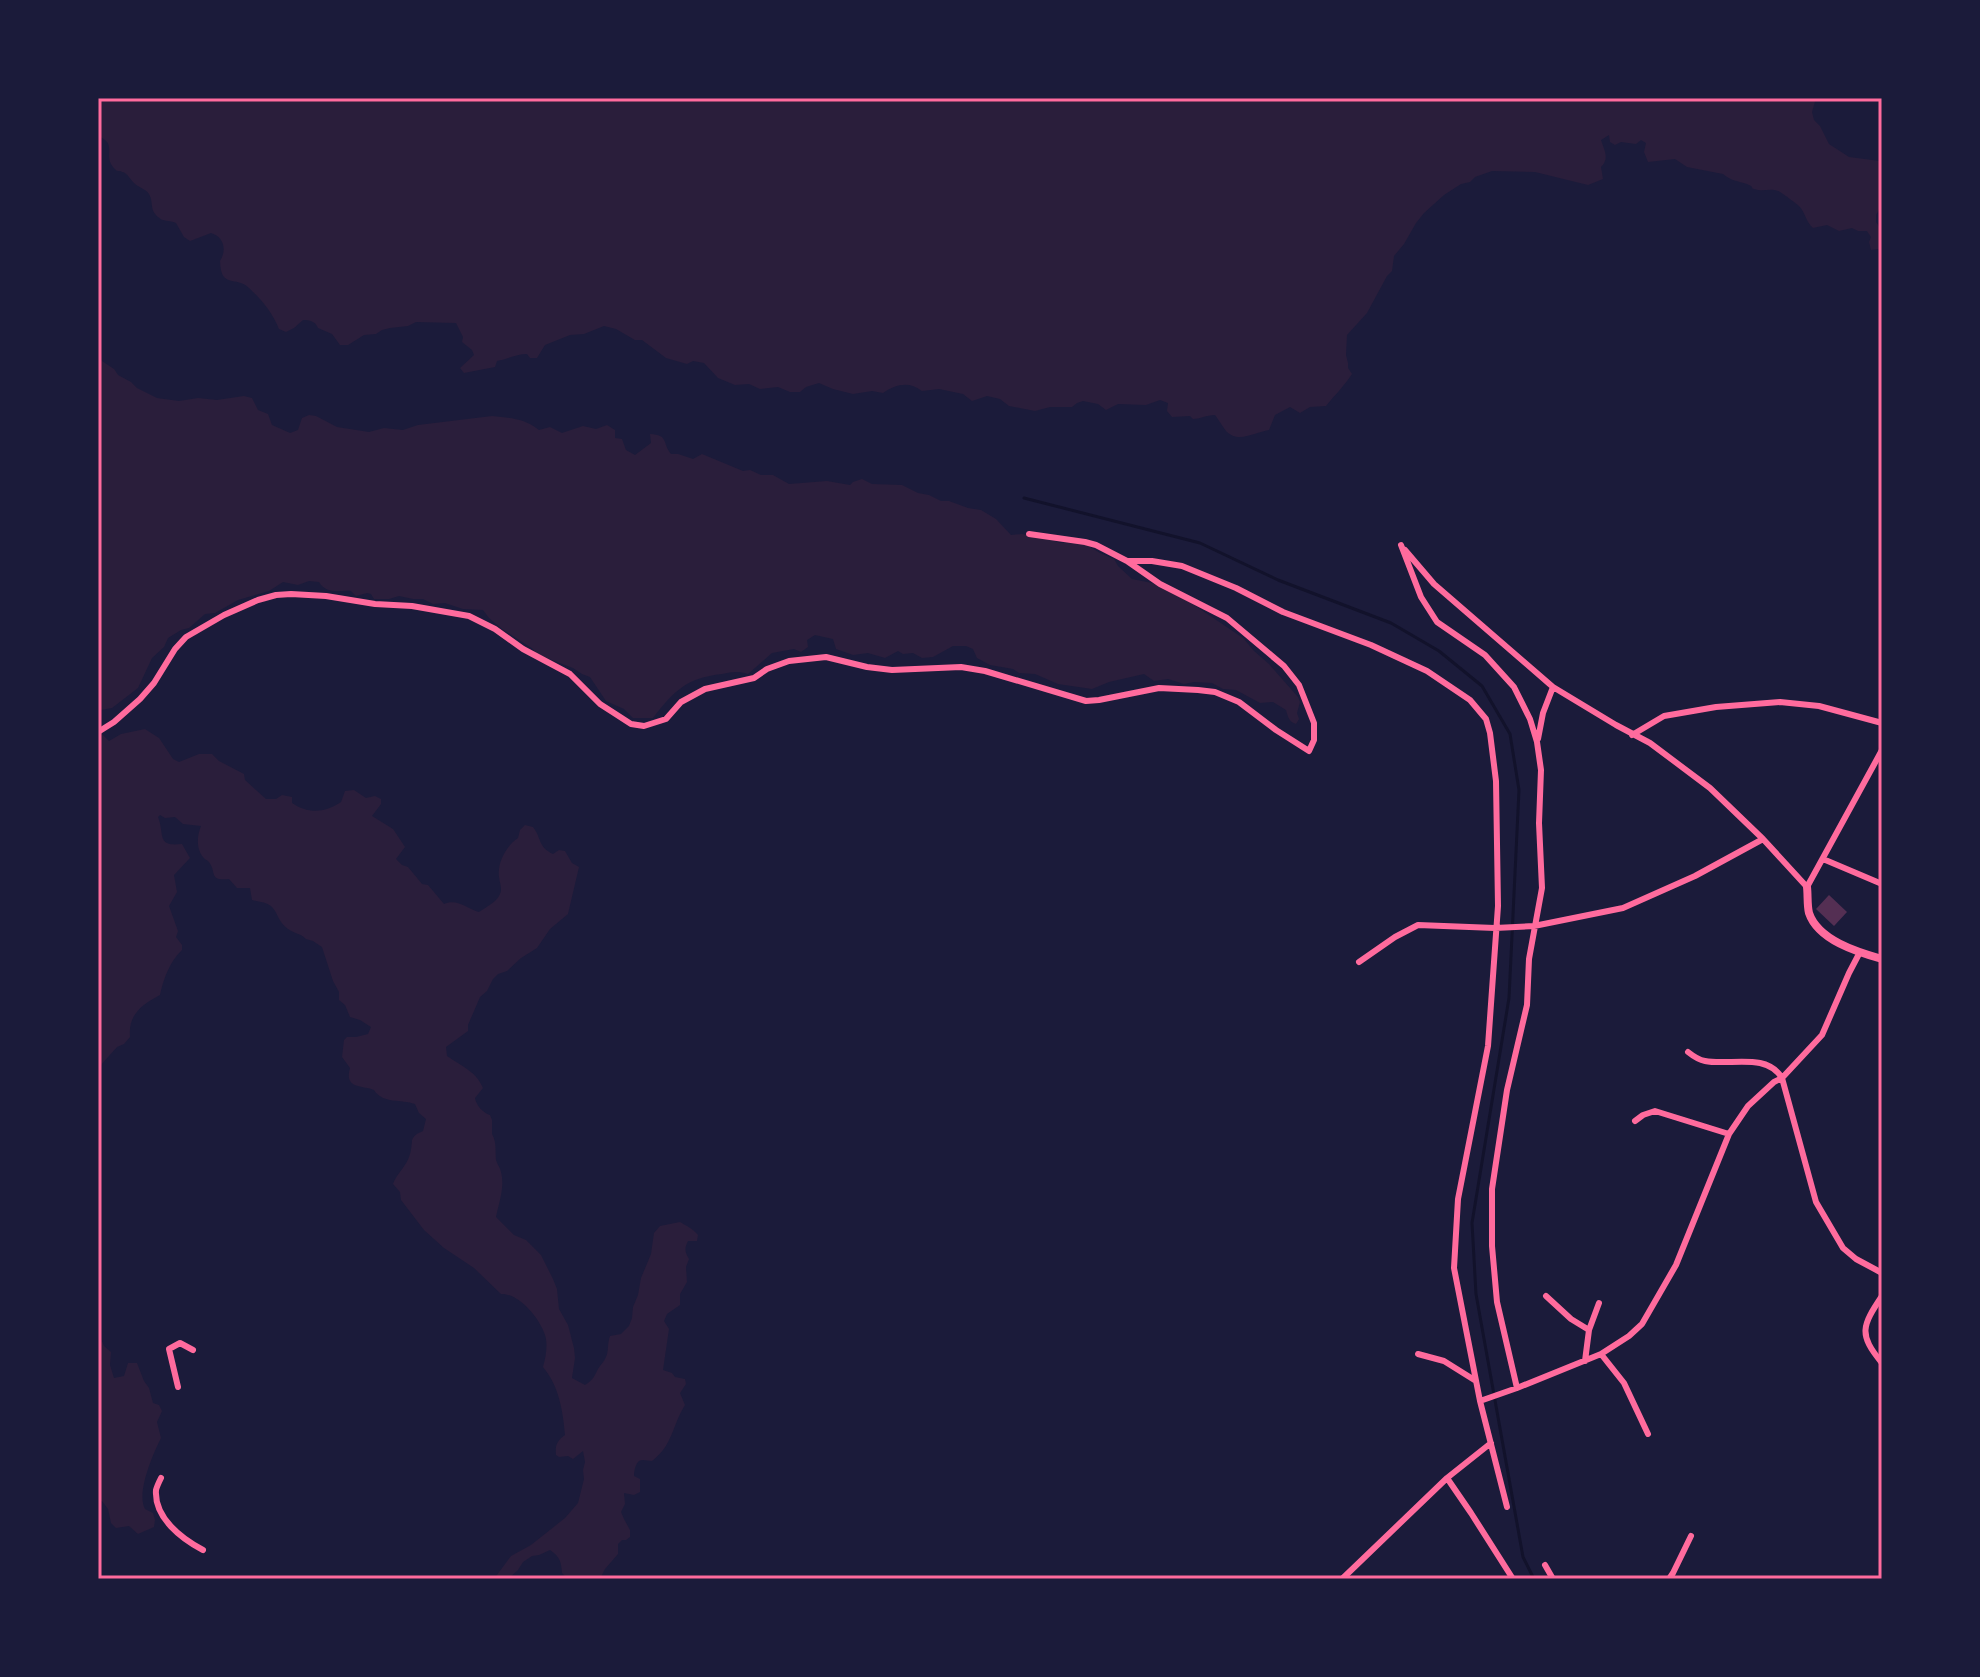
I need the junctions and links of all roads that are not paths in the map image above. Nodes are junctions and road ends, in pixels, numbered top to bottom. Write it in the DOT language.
graph roads {
  1 [pos="1029,534"];
  2 [pos="1127,561"];
  3 [pos="1553,687"];
  4 [pos="1882,723"];
  5 [pos="98,732"];
  6 [pos="1632,735"];
  7 [pos="1537,742"];
  8 [pos="1882,750"];
  9 [pos="1763,839"];
  10 [pos="1823,859"];
  11 [pos="1882,884"];
  12 [pos="1807,887"];
  13 [pos="1534,926"];
  14 [pos="1495,928"];
  15 [pos="1860,952"];
  16 [pos="1882,959"];
  17 [pos="1359,962"];
  18 [pos="1688,1052"];
  19 [pos="1782,1078"];
  20 [pos="1635,1121"];
  21 [pos="1729,1134"];
  22 [pos="1882,1273"];
  23 [pos="1546,1296"];
  24 [pos="1882,1296"];
  25 [pos="1599,1303"];
  26 [pos="1589,1330"];
  27 [pos="193,1350"];
  28 [pos="1418,1354"];
  29 [pos="1601,1354"];
  30 [pos="1585,1361"];
  31 [pos="1882,1363"];
  32 [pos="1476,1381"];
  33 [pos="178,1387"];
  34 [pos="1517,1388"];
  35 [pos="1480,1401"];
  36 [pos="1648,1434"];
  37 [pos="1491,1443"];
  38 [pos="161,1478"];
  39 [pos="1447,1478"];
  40 [pos="1507,1507"];
  41 [pos="1691,1536"];
  42 [pos="203,1550"];
  43 [pos="1545,1565"];
  44 [pos="1342,1579"];
  45 [pos="1513,1579"];
  46 [pos="1553,1579"];
  47 [pos="1669,1579"];
  1 -- 2 [label="street"];
  2 -- 5 [label="street"];
  2 -- 14 [label="street"];
  3 -- 6 [label="street"];
  3 -- 7 [label="street"];
  3 -- 7 [label="street"];
  4 -- 6 [label="street"];
  6 -- 9 [label="street"];
  7 -- 13 [label="street"];
  8 -- 10 [label="street"];
  9 -- 12 [label="street"];
  9 -- 13 [label="street"];
  10 -- 11 [label="street"];
  10 -- 12 [label="street"];
  12 -- 15 [label="street"];
  13 -- 14 [label="street"];
  13 -- 34 [label="street"];
  14 -- 17 [label="street"];
  14 -- 32 [label="street"];
  15 -- 16 [label="street"];
  15 -- 19 [label="street"];
  18 -- 19 [label="street"];
  19 -- 21 [label="street"];
  19 -- 22 [label="street"];
  20 -- 21 [label="street"];
  21 -- 29 [label="street"];
  23 -- 26 [label="street"];
  24 -- 31 [label="street"];
  25 -- 26 [label="street"];
  26 -- 30 [label="street"];
  27 -- 33 [label="street"];
  28 -- 32 [label="street"];
  29 -- 30 [label="street"];
  29 -- 36 [label="street"];
  30 -- 34 [label="street"];
  32 -- 35 [label="street"];
  34 -- 35 [label="street"];
  35 -- 37 [label="street"];
  37 -- 39 [label="street"];
  37 -- 40 [label="street"];
  38 -- 42 [label="street"];
  39 -- 44 [label="street"];
  39 -- 45 [label="street"];
  41 -- 47 [label="street"];
  43 -- 46 [label="street"];
}
